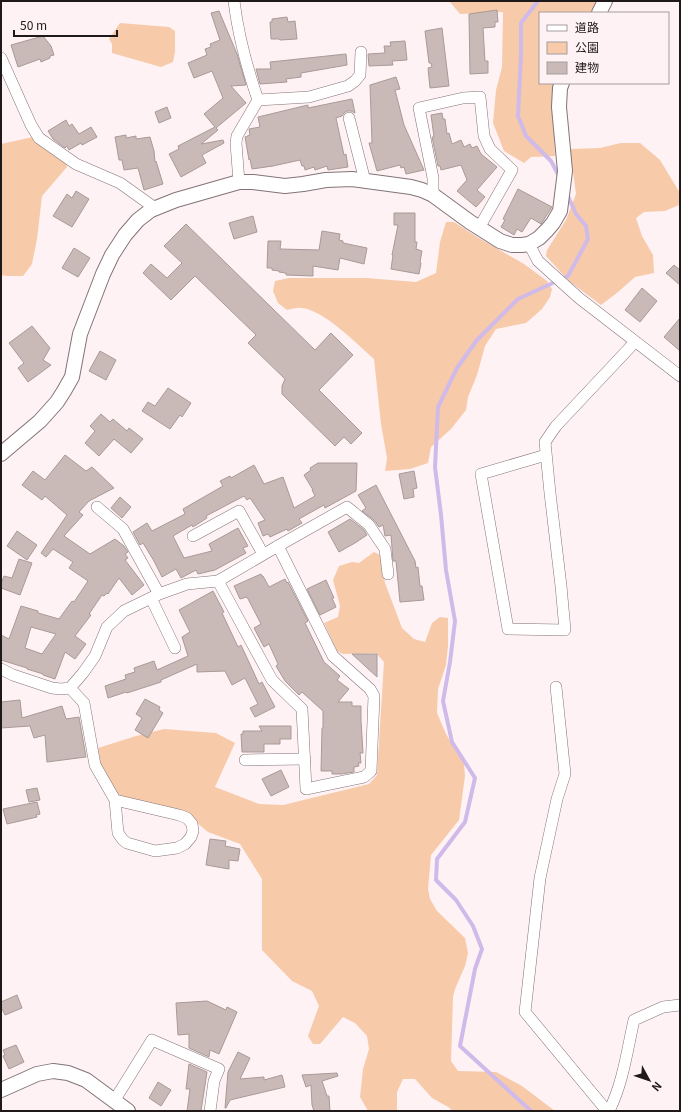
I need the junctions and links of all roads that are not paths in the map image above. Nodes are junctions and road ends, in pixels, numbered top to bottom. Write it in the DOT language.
graph roads {
  1 [pos="234,1"];
  2 [pos="606,1"];
  3 [pos="599,12"];
  4 [pos="361,52"];
  5 [pos="1,58"];
  6 [pos="562,84"];
  7 [pos="258,100"];
  8 [pos="349,118"];
  9 [pos="365,181"];
  10 [pos="239,182"];
  11 [pos="433,195"];
  12 [pos="155,208"];
  13 [pos="479,228"];
  14 [pos="529,244"];
  15 [pos="635,342"];
  16 [pos="680,376"];
  17 [pos="1,454"];
  18 [pos="546,455"];
  19 [pos="97,508"];
  20 [pos="193,536"];
  21 [pos="278,546"];
  22 [pos="263,554"];
  23 [pos="388,574"];
  24 [pos="218,581"];
  25 [pos="155,596"];
  26 [pos="175,648"];
  27 [pos="1,669"];
  28 [pos="556,687"];
  29 [pos="70,688"];
  30 [pos="305,759"];
  31 [pos="245,760"];
  32 [pos="115,800"];
  33 [pos="680,1005"];
  34 [pos="1,1090"];
  35 [pos="114,1101"];
  36 [pos="128,1111"];
  37 [pos="210,1111"];
  38 [pos="608,1111"];
  1 -- 7 [label="street"];
  2 -- 3 [label="street"];
  4 -- 7 [label="street"];
  5 -- 12 [label="street"];
  6 -- 14 [label="street"];
  7 -- 10 [label="street"];
  8 -- 9 [label="street"];
  9 -- 10 [label="street"];
  9 -- 11 [label="street"];
  10 -- 12 [label="street"];
  11 -- 13 [label="street"];
  11 -- 13 [label="street"];
  12 -- 17 [label="street"];
  13 -- 14 [label="street"];
  14 -- 15 [label="street"];
  15 -- 16 [label="street"];
  15 -- 18 [label="street"];
  18 -- 18 [label="street"];
  19 -- 25 [label="street"];
  20 -- 22 [label="street"];
  21 -- 22 [label="street"];
  21 -- 23 [label="street"];
  21 -- 30 [label="street"];
  22 -- 24 [label="street"];
  24 -- 25 [label="street"];
  24 -- 30 [label="street"];
  25 -- 26 [label="street"];
  25 -- 29 [label="street"];
  27 -- 29 [label="street"];
  28 -- 38 [label="street"];
  29 -- 32 [label="street"];
  30 -- 31 [label="street"];
  32 -- 32 [label="street"];
  33 -- 38 [label="street"];
  34 -- 35 [label="street"];
  35 -- 36 [label="street"];
  35 -- 37 [label="street"];
}
